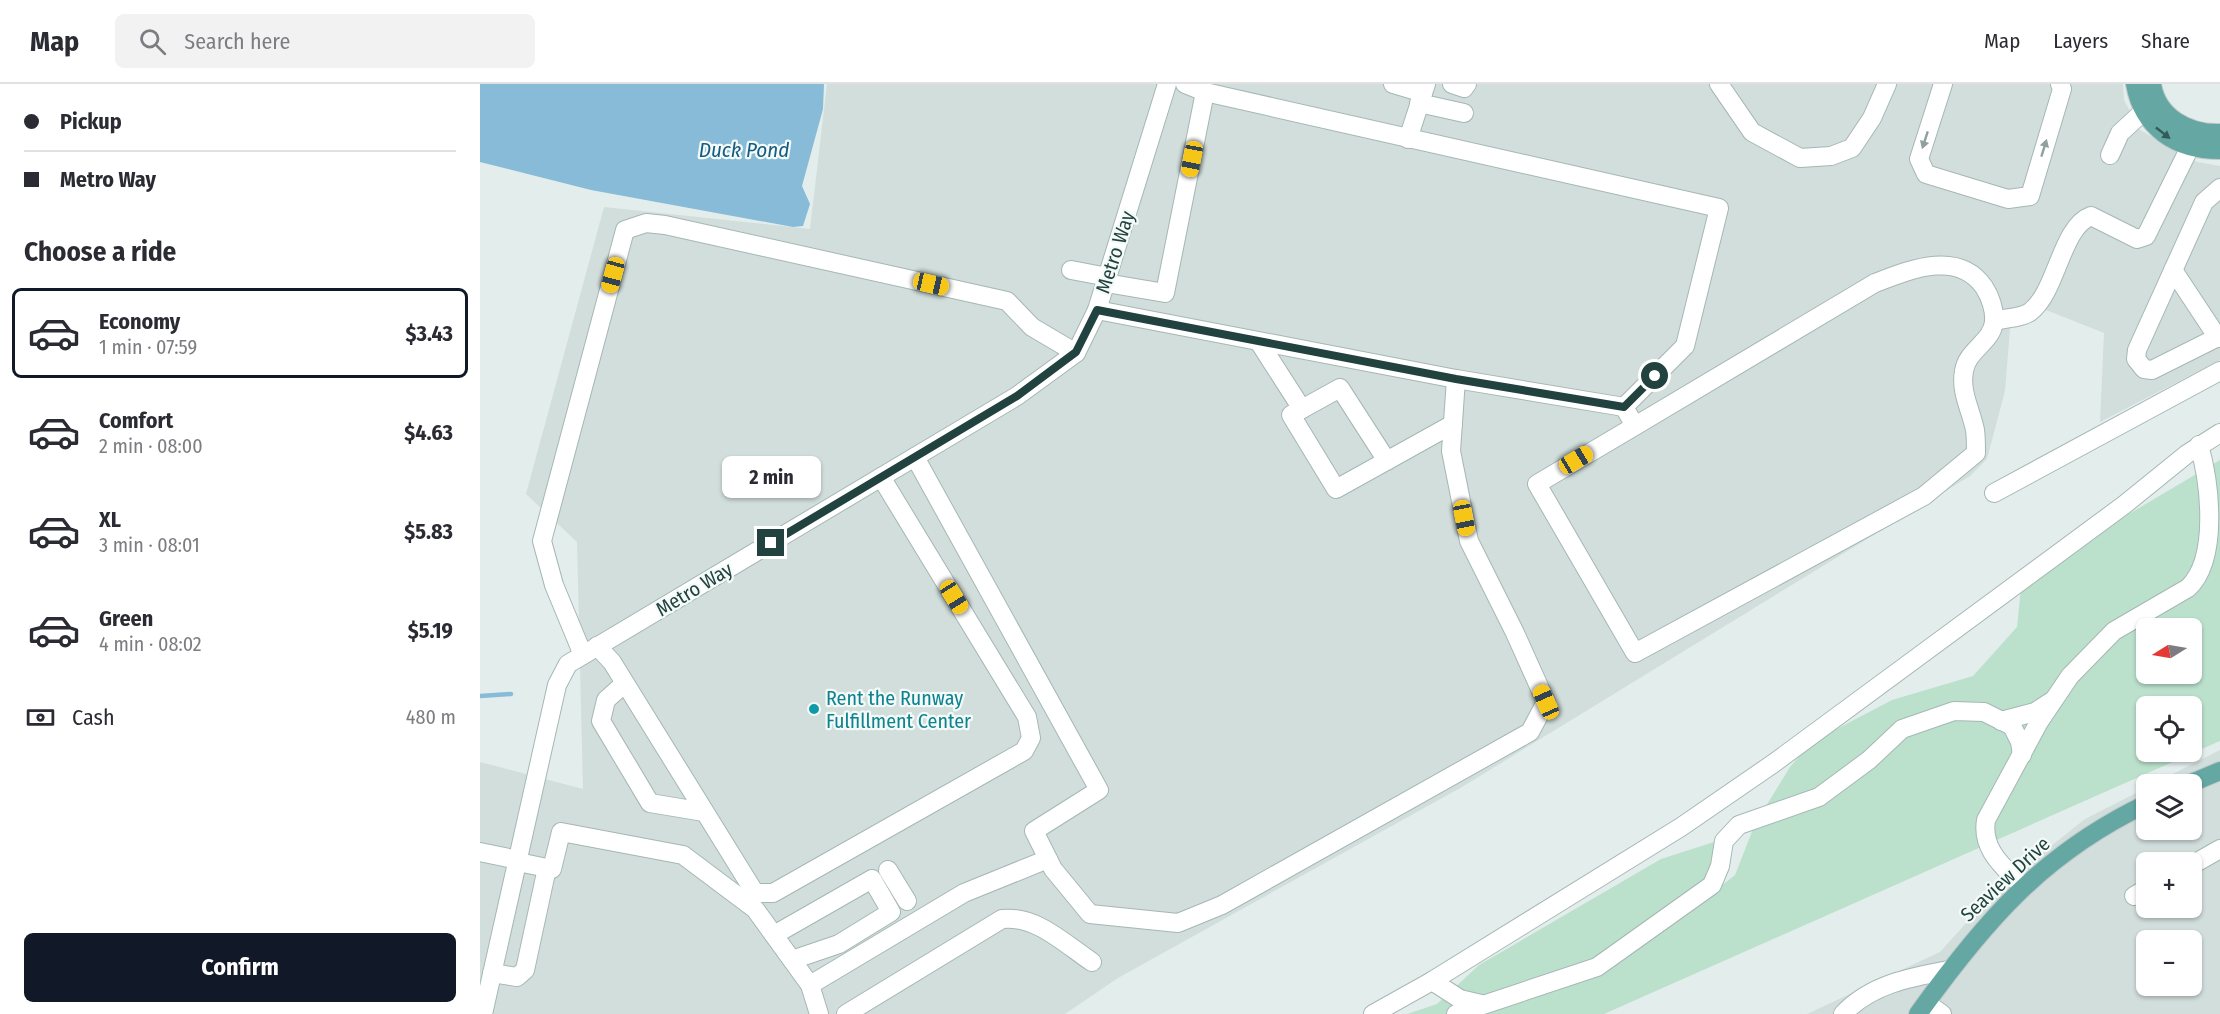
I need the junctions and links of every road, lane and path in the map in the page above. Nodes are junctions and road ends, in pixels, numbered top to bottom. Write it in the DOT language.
graph roads {
  1 [pos="1167,84"];
  2 [pos="1185,84"];
  3 [pos="1393,84"];
  4 [pos="1452,84"];
  5 [pos="1467,84"];
  6 [pos="1719,84"];
  7 [pos="1887,84"];
  8 [pos="1943,84"];
  9 [pos="2060,84"];
  10 [pos="2135,84"];
  11 [pos="2152,84"];
  12 [pos="1205,92"];
  13 [pos="1422,93"];
  14 [pos="2144,111"];
  15 [pos="1464,113"];
  16 [pos="2220,133"];
  17 [pos="1408,139"];
  18 [pos="2190,147"];
  19 [pos="2220,150"];
  20 [pos="2109,155"];
  21 [pos="2220,188"];
  22 [pos="1071,270"];
  23 [pos="2173,270"];
  24 [pos="1107,280"];
  25 [pos="1097,310"];
  26 [pos="1994,321"];
  27 [pos="2219,337"];
  28 [pos="1259,342"];
  29 [pos="1076,352"];
  30 [pos="2220,371"];
  31 [pos="1456,379"];
  32 [pos="1624,407"];
  33 [pos="1302,409"];
  34 [pos="1453,424"];
  35 [pos="1635,426"];
  36 [pos="2220,433"];
  37 [pos="2199,445"];
  38 [pos="915,457"];
  39 [pos="1387,461"];
  40 [pos="881,477"];
  41 [pos="1994,493"];
  42 [pos="590,650"];
  43 [pos="624,684"];
  44 [pos="2055,699"];
  45 [pos="2001,721"];
  46 [pos="2022,755"];
  47 [pos="2220,771"];
  48 [pos="2202,779"];
  49 [pos="2136,810"];
  50 [pos="704,812"];
  51 [pos="2220,849"];
  52 [pos="480,852"];
  53 [pos="1048,859"];
  54 [pos="2202,859"];
  55 [pos="518,861"];
  56 [pos="547,868"];
  57 [pos="888,870"];
  58 [pos="2023,887"];
  59 [pos="907,901"];
  60 [pos="774,935"];
  61 [pos="832,946"];
  62 [pos="792,960"];
  63 [pos="1092,962"];
  64 [pos="844,965"];
  65 [pos="1949,970"];
  66 [pos="1432,981"];
  67 [pos="487,983"];
  68 [pos="810,985"];
  69 [pos="1481,1004"];
  70 [pos="1922,1008"];
  71 [pos="483,1014"];
  72 [pos="819,1014"];
  73 [pos="846,1014"];
  74 [pos="1373,1014"];
  75 [pos="1456,1014"];
  76 [pos="1843,1014"];
  77 [pos="1942,1014"];
  1 -- 24 [label="street, Metro Way"];
  2 -- 12 [label="street"];
  3 -- 13 [label="street"];
  4 -- 5 [label="street"];
  6 -- 7 [label="street"];
  8 -- 9 [label="street, one-way"];
  10 -- 14 [label="main road"];
  11 -- 16 [label="main road"];
  12 -- 17 [label="street"];
  12 -- 24 [label="street"];
  13 -- 15 [label="street"];
  13 -- 17 [label="street"];
  14 -- 18 [label="main road, one-way"];
  14 -- 20 [label="street"];
  17 -- 32 [label="street"];
  18 -- 19 [label="main road"];
  18 -- 26 [label="street"];
  21 -- 23 [label="street"];
  22 -- 24 [label="street"];
  23 -- 27 [label="street"];
  23 -- 27 [label="street"];
  24 -- 25 [label="street, Metro Way"];
  25 -- 28 [label="street"];
  25 -- 29 [label="street, Metro Way"];
  26 -- 35 [label="street"];
  26 -- 35 [label="street"];
  28 -- 31 [label="street"];
  28 -- 33 [label="street"];
  29 -- 38 [label="street, Metro Way"];
  29 -- 42 [label="street"];
  30 -- 41 [label="street"];
  31 -- 32 [label="street"];
  31 -- 34 [label="street"];
  32 -- 35 [label="street"];
  33 -- 39 [label="street"];
  33 -- 39 [label="street"];
  34 -- 39 [label="street"];
  34 -- 53 [label="street"];
  36 -- 37 [label="street"];
  37 -- 44 [label="street"];
  37 -- 66 [label="street"];
  38 -- 40 [label="street, Metro Way"];
  38 -- 53 [label="street"];
  40 -- 42 [label="street, Metro Way"];
  40 -- 50 [label="street"];
  42 -- 43 [label="street"];
  42 -- 55 [label="street, Metro Way"];
  43 -- 50 [label="street"];
  43 -- 50 [label="street"];
  44 -- 45 [label="street"];
  44 -- 46 [label="street"];
  45 -- 46 [label="street"];
  45 -- 69 [label="street"];
  46 -- 58 [label="street"];
  47 -- 48 [label="main road"];
  49 -- 58 [label="main road, Seaview Drive"];
  51 -- 54 [label="street"];
  52 -- 55 [label="street"];
  53 -- 64 [label="street"];
  55 -- 56 [label="street"];
  55 -- 67 [label="street, Metro Way"];
  56 -- 60 [label="street"];
  56 -- 67 [label="street"];
  57 -- 59 [label="street"];
  58 -- 65 [label="main road, Seaview Drive"];
  60 -- 61 [label="street"];
  60 -- 62 [label="street"];
  61 -- 62 [label="street"];
  61 -- 64 [label="street"];
  62 -- 68 [label="street"];
  63 -- 73 [label="street"];
  64 -- 68 [label="street"];
  65 -- 70 [label="main road, Seaview Drive"];
  65 -- 76 [label="street"];
  66 -- 69 [label="street"];
  66 -- 74 [label="street"];
  67 -- 71 [label="street, Metro Way"];
  68 -- 72 [label="street"];
  69 -- 75 [label="street"];
  70 -- 77 [label="street"];
}
